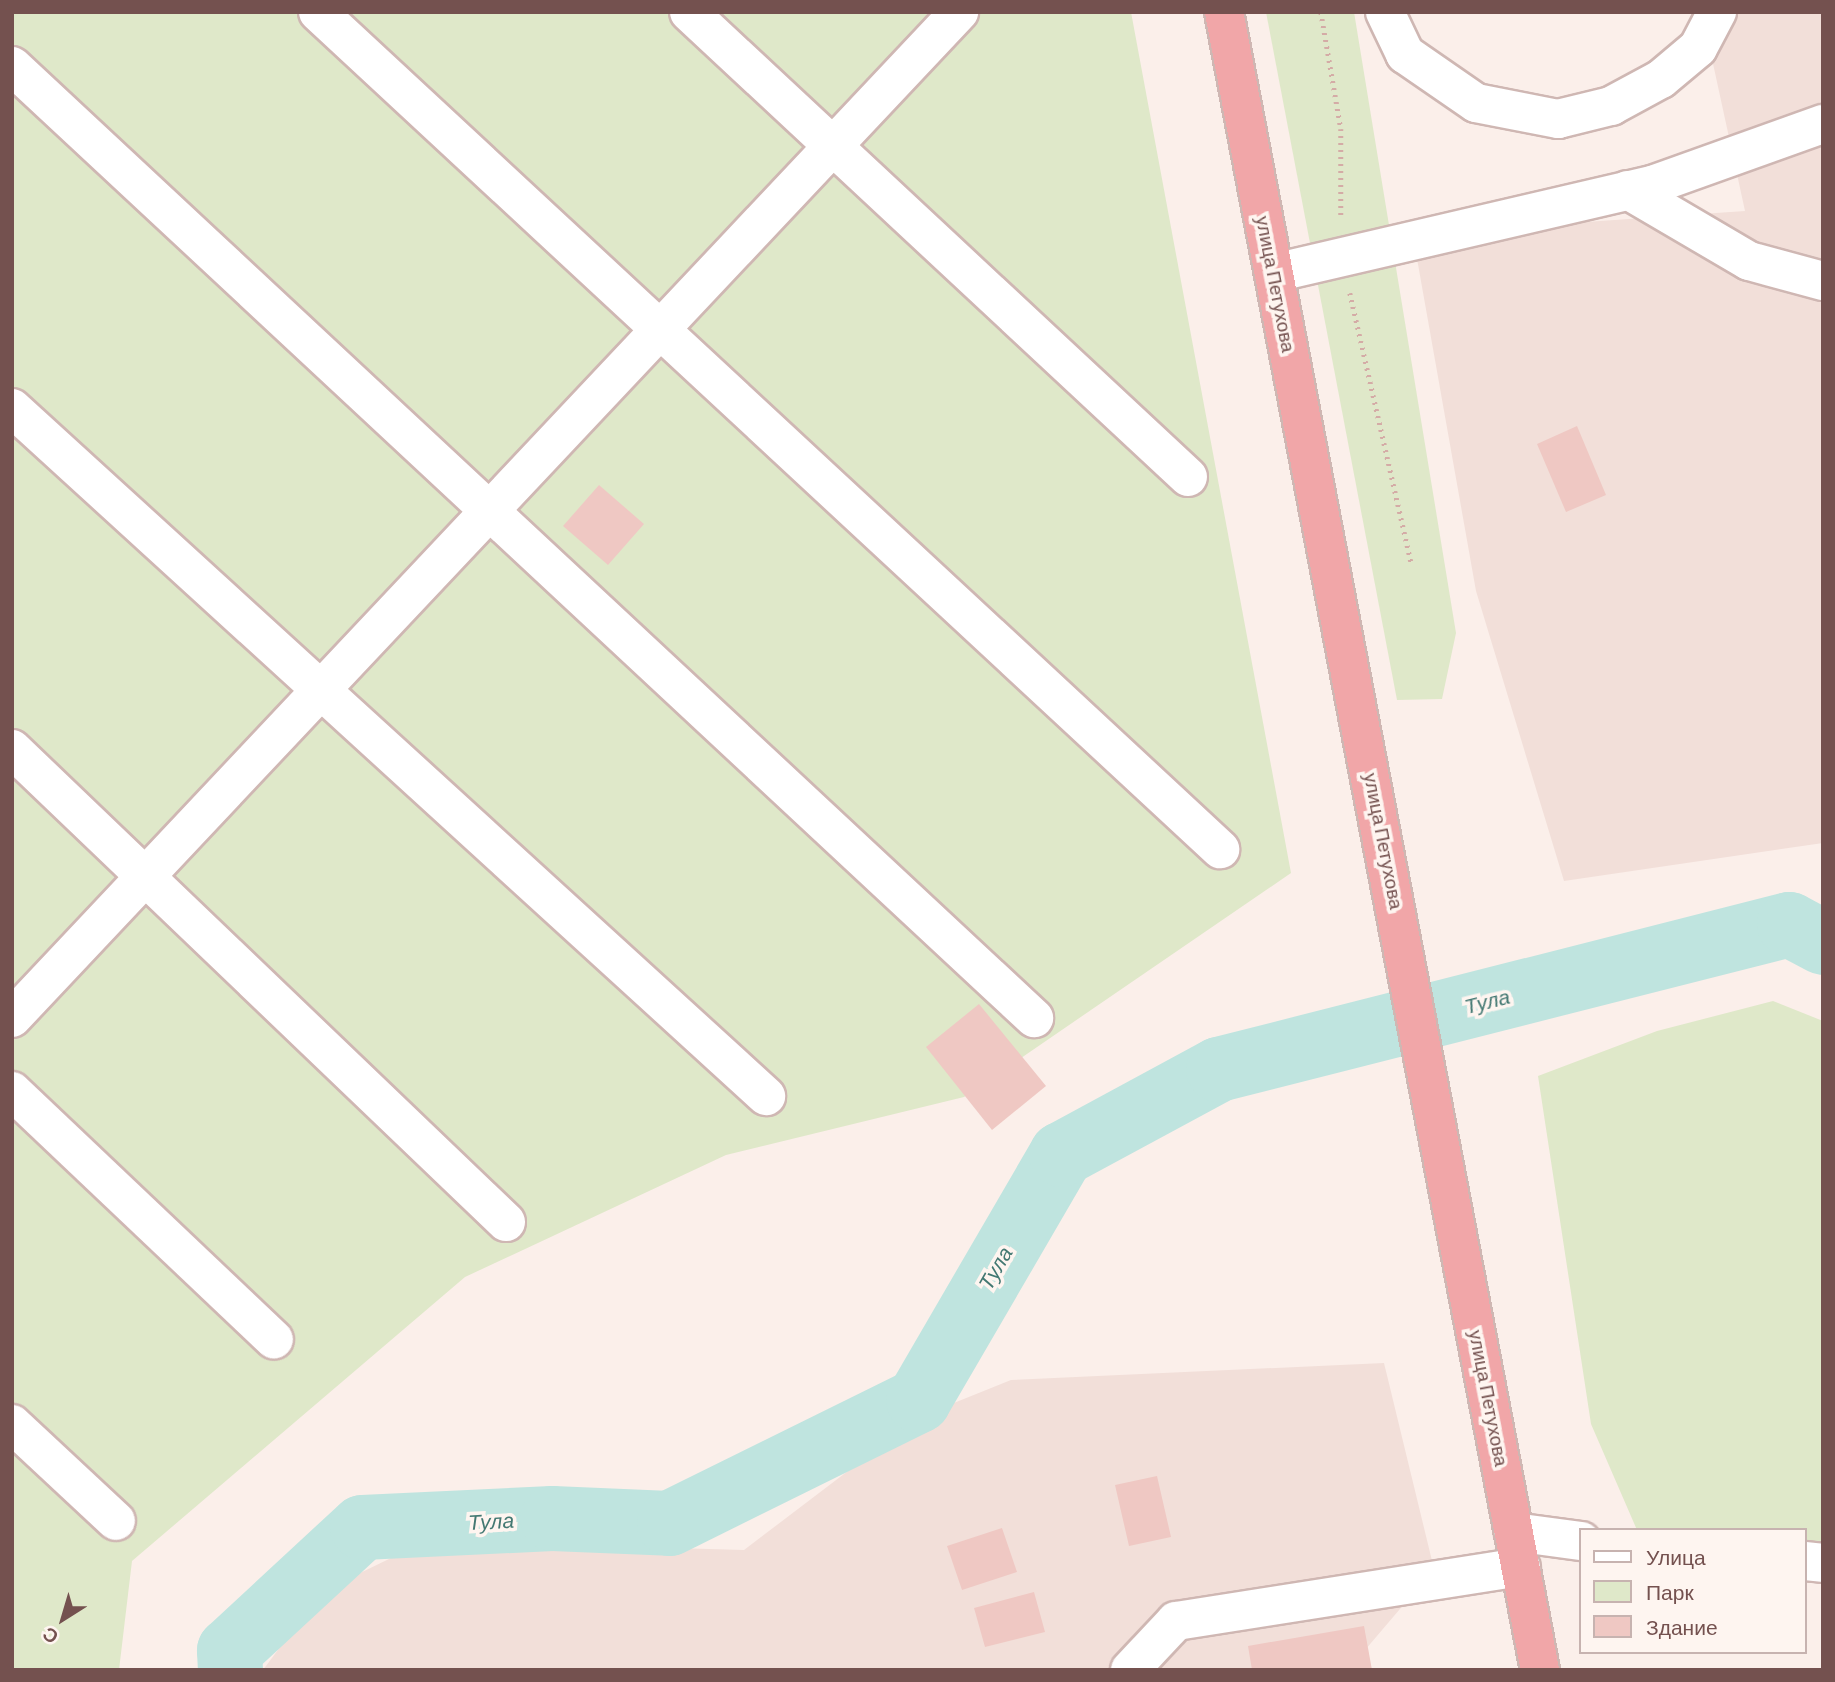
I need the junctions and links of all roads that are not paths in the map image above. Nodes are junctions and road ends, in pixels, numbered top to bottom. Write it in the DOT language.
graph roads {
  1 [pos="318,12"];
  2 [pos="690,12"];
  3 [pos="959,12"];
  4 [pos="1224,12"];
  5 [pos="1385,12"];
  6 [pos="1717,12"];
  7 [pos="12,66"];
  8 [pos="1823,124"];
  9 [pos="833,146"];
  10 [pos="1628,190"];
  11 [pos="1274,273"];
  12 [pos="1823,281"];
  13 [pos="660,330"];
  14 [pos="12,408"];
  15 [pos="1188,477"];
  16 [pos="491,510"];
  17 [pos="320,691"];
  18 [pos="12,749"];
  19 [pos="1220,849"];
  20 [pos="148,874"];
  21 [pos="12,1018"];
  22 [pos="1034,1018"];
  23 [pos="12,1091"];
  24 [pos="766,1096"];
  25 [pos="506,1222"];
  26 [pos="274,1340"];
  27 [pos="12,1424"];
  28 [pos="116,1521"];
  29 [pos="1514,1532"];
  30 [pos="1580,1541"];
  31 [pos="1130,1670"];
  32 [pos="1540,1670"];
  1 -- 13 [label="street"];
  2 -- 9 [label="street"];
  3 -- 9 [label="street"];
  4 -- 11 [label="highway, улица Петухова"];
  5 -- 6 [label="street"];
  7 -- 16 [label="street"];
  8 -- 10 [label="street"];
  9 -- 13 [label="street"];
  9 -- 15 [label="street"];
  10 -- 11 [label="street"];
  10 -- 12 [label="street"];
  11 -- 29 [label="highway, улица Петухова"];
  13 -- 16 [label="street"];
  13 -- 19 [label="street"];
  14 -- 17 [label="street"];
  16 -- 17 [label="street"];
  16 -- 22 [label="street"];
  17 -- 20 [label="street"];
  17 -- 24 [label="street"];
  18 -- 20 [label="street"];
  20 -- 21 [label="street"];
  20 -- 25 [label="street"];
  23 -- 26 [label="street"];
  27 -- 28 [label="street"];
  29 -- 30 [label="street"];
  29 -- 31 [label="street"];
  29 -- 32 [label="highway, улица Петухова"];
}
